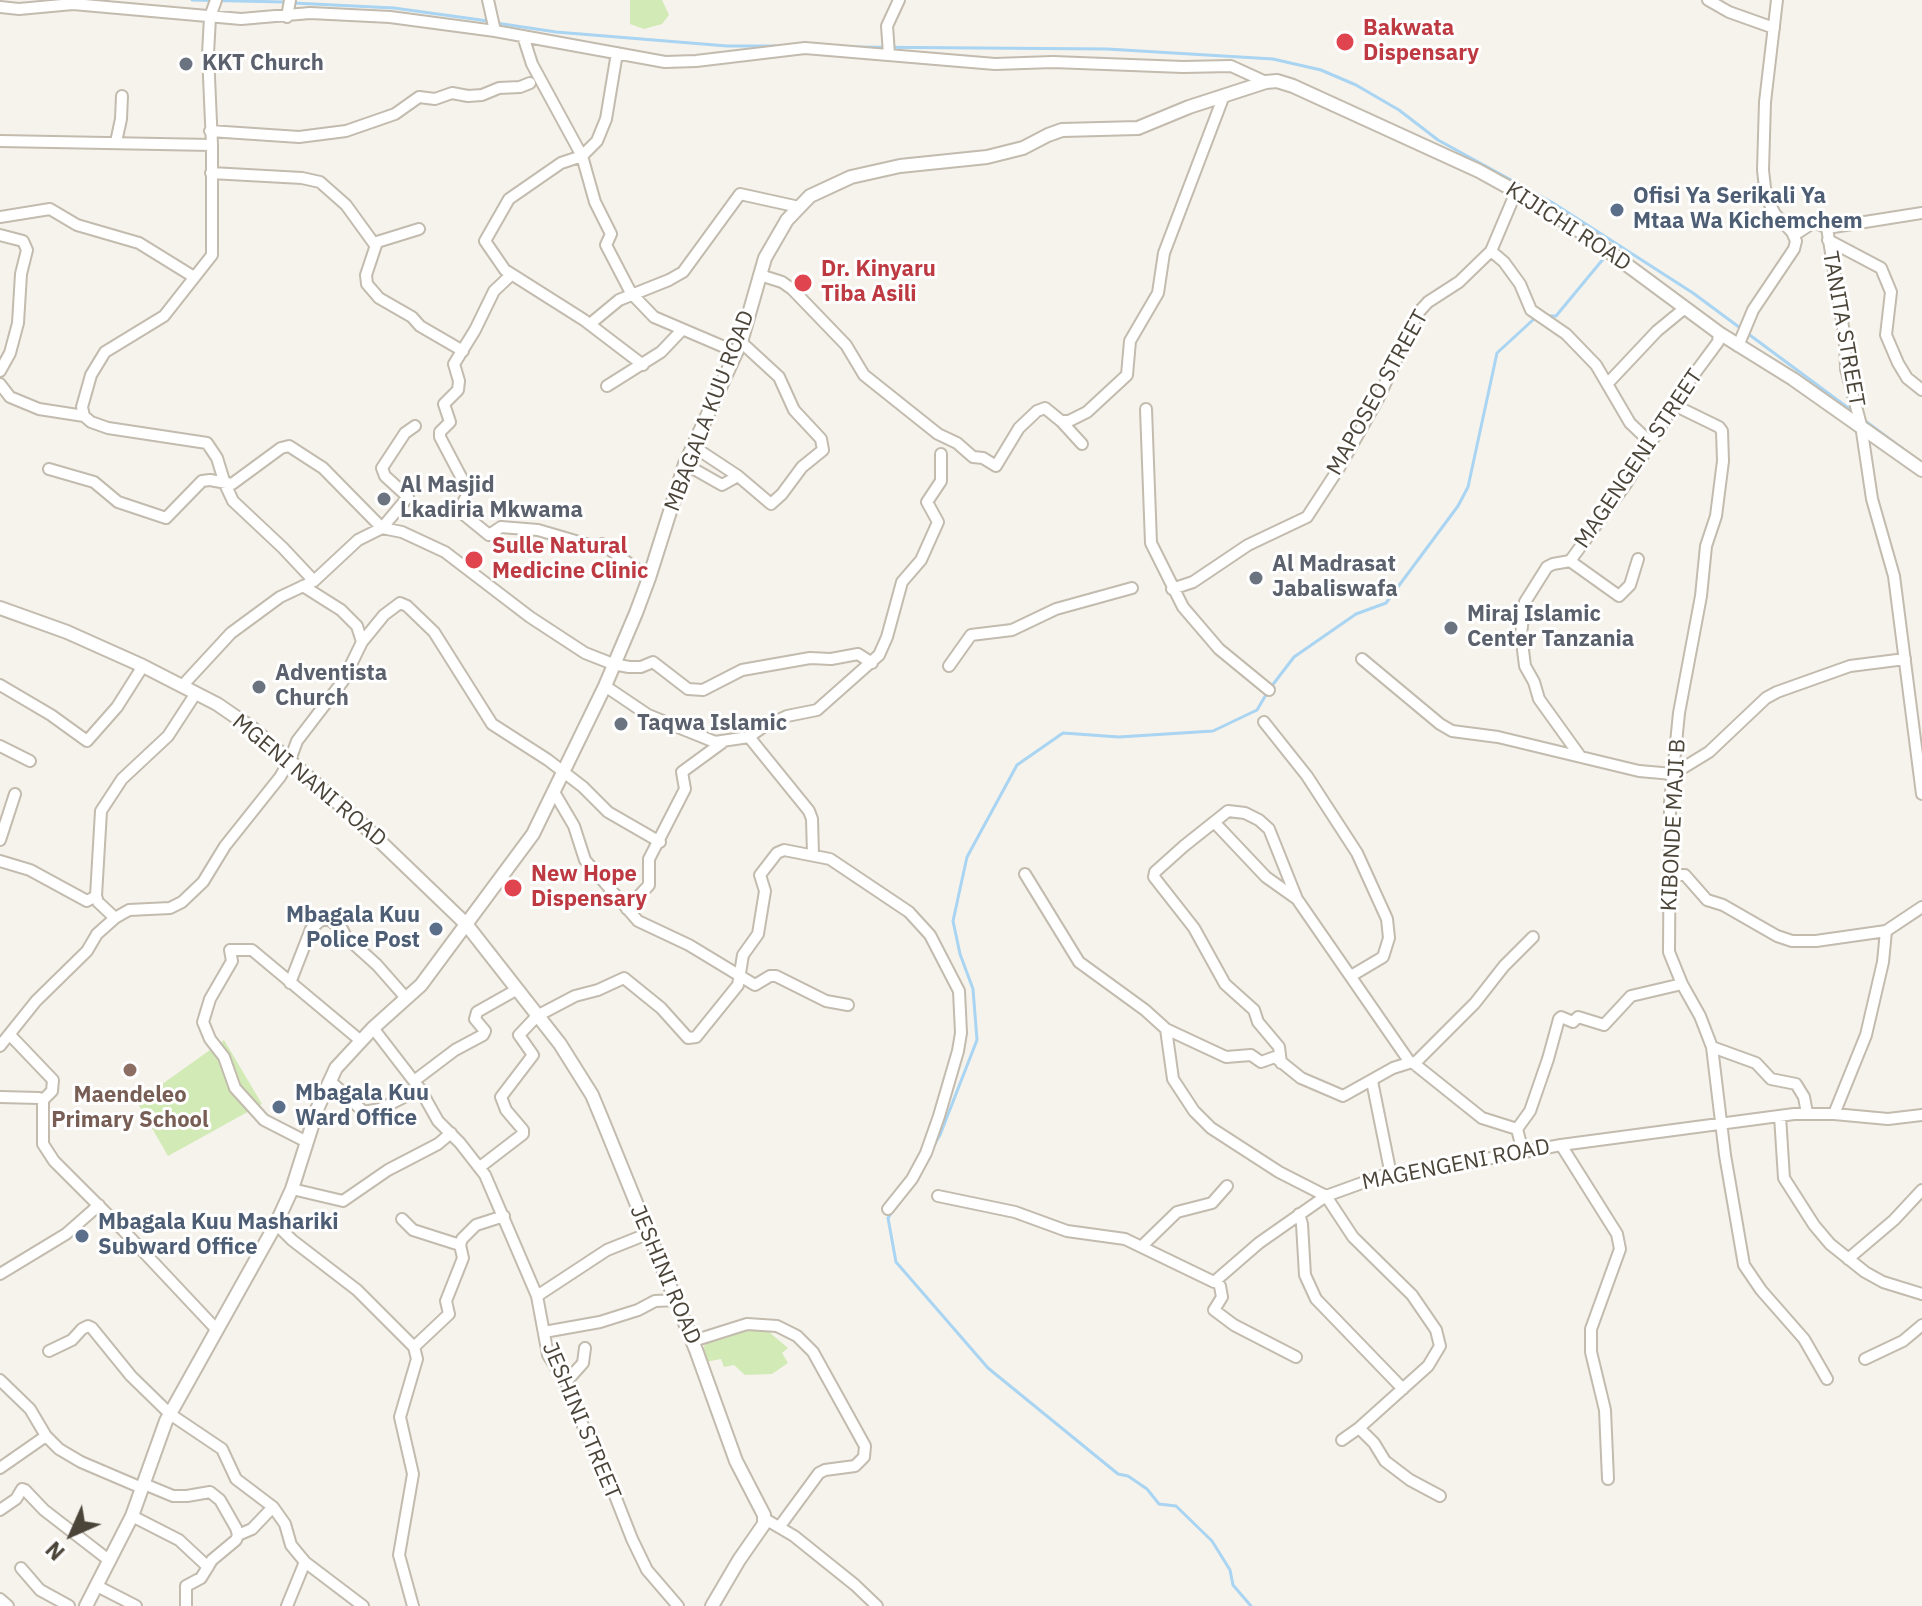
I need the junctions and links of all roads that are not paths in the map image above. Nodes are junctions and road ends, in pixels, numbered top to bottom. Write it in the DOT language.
graph roads {
  1 [pos="216,0"];
  2 [pos="290,0"];
  3 [pos="488,0"];
  4 [pos="899,0"];
  5 [pos="1708,0"];
  6 [pos="1777,0"];
  7 [pos="0,5"];
  8 [pos="19,9"];
  9 [pos="0,15"];
  10 [pos="210,17"];
  11 [pos="287,17"];
  12 [pos="1774,28"];
  13 [pos="495,31"];
  14 [pos="523,36"];
  15 [pos="617,53"];
  16 [pos="889,54"];
  17 [pos="1266,82"];
  18 [pos="530,83"];
  19 [pos="122,96"];
  20 [pos="1223,98"];
  21 [pos="210,131"];
  22 [pos="0,141"];
  23 [pos="116,142"];
  24 [pos="212,145"];
  25 [pos="582,156"];
  26 [pos="211,173"];
  27 [pos="1516,192"];
  28 [pos="799,207"];
  29 [pos="1922,213"];
  30 [pos="0,217"];
  31 [pos="1827,228"];
  32 [pos="419,229"];
  33 [pos="1792,232"];
  34 [pos="0,235"];
  35 [pos="1828,240"];
  36 [pos="375,245"];
  37 [pos="1491,251"];
  38 [pos="511,275"];
  39 [pos="760,275"];
  40 [pos="194,277"];
  41 [pos="631,293"];
  42 [pos="1685,308"];
  43 [pos="590,324"];
  44 [pos="681,331"];
  45 [pos="1719,333"];
  46 [pos="1738,346"];
  47 [pos="739,347"];
  48 [pos="463,351"];
  49 [pos="643,365"];
  50 [pos="0,371"];
  51 [pos="1608,383"];
  52 [pos="0,384"];
  53 [pos="607,386"];
  54 [pos="1922,390"];
  55 [pos="1674,405"];
  56 [pos="1146,409"];
  57 [pos="84,416"];
  58 [pos="1061,421"];
  59 [pos="1861,425"];
  60 [pos="415,426"];
  61 [pos="1082,444"];
  62 [pos="1652,444"];
  63 [pos="694,447"];
  64 [pos="941,454"];
  65 [pos="685,464"];
  66 [pos="49,469"];
  67 [pos="1922,470"];
  68 [pos="738,476"];
  69 [pos="225,484"];
  70 [pos="382,528"];
  71 [pos="1638,559"];
  72 [pos="1570,561"];
  73 [pos="649,578"];
  74 [pos="314,581"];
  75 [pos="303,586"];
  76 [pos="1132,588"];
  77 [pos="1172,589"];
  78 [pos="0,608"];
  79 [pos="362,642"];
  80 [pos="1362,659"];
  81 [pos="1905,659"];
  82 [pos="872,663"];
  83 [pos="613,664"];
  84 [pos="143,666"];
  85 [pos="949,666"];
  86 [pos="0,685"];
  87 [pos="182,686"];
  88 [pos="605,686"];
  89 [pos="1269,690"];
  90 [pos="196,693"];
  91 [pos="1264,722"];
  92 [pos="749,737"];
  93 [pos="723,742"];
  94 [pos="0,746"];
  95 [pos="1580,756"];
  96 [pos="290,760"];
  97 [pos="30,761"];
  98 [pos="563,771"];
  99 [pos="1673,774"];
  100 [pos="554,792"];
  101 [pos="15,794"];
  102 [pos="1922,794"];
  103 [pos="1214,822"];
  104 [pos="0,840"];
  105 [pos="660,842"];
  106 [pos="813,854"];
  107 [pos="0,861"];
  108 [pos="1025,874"];
  109 [pos="1671,875"];
  110 [pos="96,896"];
  111 [pos="1297,899"];
  112 [pos="1922,907"];
  113 [pos="627,909"];
  114 [pos="115,918"];
  115 [pos="466,924"];
  116 [pos="1886,931"];
  117 [pos="1533,937"];
  118 [pos="1351,976"];
  119 [pos="741,977"];
  120 [pos="290,983"];
  121 [pos="1682,984"];
  122 [pos="516,990"];
  123 [pos="406,998"];
  124 [pos="848,1005"];
  125 [pos="537,1016"];
  126 [pos="373,1028"];
  127 [pos="1166,1029"];
  128 [pos="10,1035"];
  129 [pos="361,1041"];
  130 [pos="0,1046"];
  131 [pos="1712,1047"];
  132 [pos="1281,1063"];
  133 [pos="1412,1063"];
  134 [pos="330,1081"];
  135 [pos="1372,1081"];
  136 [pos="417,1085"];
  137 [pos="0,1097"];
  138 [pos="43,1100"];
  139 [pos="1807,1113"];
  140 [pos="1834,1114"];
  141 [pos="1922,1115"];
  142 [pos="1780,1116"];
  143 [pos="1721,1125"];
  144 [pos="1517,1129"];
  145 [pos="451,1133"];
  146 [pos="307,1142"];
  147 [pos="1561,1145"];
  148 [pos="1523,1152"];
  149 [pos="480,1167"];
  150 [pos="1391,1175"];
  151 [pos="1227,1186"];
  152 [pos="292,1189"];
  153 [pos="1922,1190"];
  154 [pos="938,1196"];
  155 [pos="1326,1196"];
  156 [pos="99,1205"];
  157 [pos="888,1209"];
  158 [pos="1299,1214"];
  159 [pos="504,1216"];
  160 [pos="402,1219"];
  161 [pos="276,1224"];
  162 [pos="647,1234"];
  163 [pos="460,1245"];
  164 [pos="1142,1246"];
  165 [pos="1848,1259"];
  166 [pos="0,1274"];
  167 [pos="1216,1281"];
  168 [pos="1922,1294"];
  169 [pos="537,1296"];
  170 [pos="677,1300"];
  171 [pos="1922,1325"];
  172 [pos="217,1330"];
  173 [pos="544,1332"];
  174 [pos="693,1341"];
  175 [pos="414,1347"];
  176 [pos="585,1348"];
  177 [pos="49,1351"];
  178 [pos="1296,1357"];
  179 [pos="1865,1359"];
  180 [pos="1827,1379"];
  181 [pos="0,1380"];
  182 [pos="566,1382"];
  183 [pos="1403,1389"];
  184 [pos="170,1414"];
  185 [pos="1359,1428"];
  186 [pos="46,1436"];
  187 [pos="1342,1440"];
  188 [pos="0,1468"];
  189 [pos="1608,1479"];
  190 [pos="143,1486"];
  191 [pos="1440,1496"];
  192 [pos="273,1507"];
  193 [pos="0,1510"];
  194 [pos="132,1516"];
  195 [pos="765,1519"];
  196 [pos="780,1526"];
  197 [pos="238,1535"];
  198 [pos="110,1561"];
  199 [pos="305,1562"];
  200 [pos="208,1567"];
  201 [pos="21,1568"];
  202 [pos="97,1586"];
  203 [pos="0,1599"];
  204 [pos="8,1606"];
  205 [pos="69,1606"];
  206 [pos="86,1606"];
  207 [pos="136,1606"];
  208 [pos="186,1606"];
  209 [pos="287,1606"];
  210 [pos="363,1606"];
  211 [pos="413,1606"];
  212 [pos="678,1606"];
  213 [pos="712,1606"];
  214 [pos="877,1606"];
  1 -- 10 [label="street"];
  2 -- 11 [label="street"];
  3 -- 13 [label="street"];
  4 -- 16 [label="street"];
  5 -- 12 [label="street"];
  6 -- 12 [label="street, TANITA STREET"];
  7 -- 8 [label="street"];
  8 -- 9 [label="street"];
  8 -- 10 [label="street"];
  10 -- 11 [label="street"];
  10 -- 21 [label="street"];
  11 -- 13 [label="street"];
  12 -- 33 [label="street, TANITA STREET"];
  13 -- 14 [label="street"];
  14 -- 15 [label="street"];
  14 -- 25 [label="street"];
  15 -- 16 [label="street"];
  15 -- 25 [label="street"];
  16 -- 17 [label="street"];
  17 -- 20 [label="street, MBAGALA KUU ROAD"];
  17 -- 27 [label="street, KIJICHI ROAD"];
  18 -- 21 [label="street"];
  19 -- 23 [label="street"];
  20 -- 28 [label="street, MBAGALA KUU ROAD"];
  20 -- 58 [label="street"];
  21 -- 24 [label="street"];
  22 -- 23 [label="street"];
  23 -- 24 [label="street"];
  24 -- 26 [label="street"];
  25 -- 38 [label="street"];
  25 -- 41 [label="street"];
  26 -- 36 [label="street"];
  26 -- 40 [label="street"];
  27 -- 37 [label="street, MAPOSEO STREET"];
  27 -- 42 [label="street, KIJICHI ROAD"];
  28 -- 39 [label="street, MBAGALA KUU ROAD"];
  28 -- 41 [label="street"];
  29 -- 31 [label="street"];
  30 -- 40 [label="street"];
  31 -- 33 [label="street, TANITA STREET"];
  31 -- 35 [label="street, TANITA STREET"];
  32 -- 36 [label="street"];
  33 -- 46 [label="street"];
  34 -- 50 [label="street"];
  35 -- 54 [label="street"];
  35 -- 59 [label="street, TANITA STREET"];
  36 -- 48 [label="street"];
  37 -- 51 [label="street"];
  37 -- 77 [label="street, MAPOSEO STREET"];
  38 -- 43 [label="street"];
  38 -- 48 [label="street"];
  39 -- 47 [label="street, MBAGALA KUU ROAD"];
  39 -- 58 [label="street"];
  40 -- 57 [label="street"];
  41 -- 43 [label="street"];
  41 -- 44 [label="street"];
  42 -- 45 [label="street, KIJICHI ROAD"];
  42 -- 51 [label="street"];
  43 -- 49 [label="street"];
  44 -- 47 [label="street"];
  44 -- 49 [label="street"];
  45 -- 46 [label="street, KIJICHI ROAD"];
  45 -- 55 [label="street, MAGENGENI STREET"];
  46 -- 59 [label="street, KIJICHI ROAD"];
  47 -- 63 [label="street, MBAGALA KUU ROAD"];
  47 -- 68 [label="street"];
  48 -- 73 [label="street"];
  49 -- 53 [label="street"];
  51 -- 62 [label="street"];
  52 -- 57 [label="street"];
  55 -- 62 [label="street, MAGENGENI STREET"];
  55 -- 99 [label="street, KIBONDE MAJI B"];
  56 -- 77 [label="street"];
  57 -- 69 [label="street"];
  58 -- 61 [label="street"];
  59 -- 67 [label="street, KIJICHI ROAD"];
  59 -- 81 [label="street"];
  60 -- 70 [label="street"];
  62 -- 72 [label="street, MAGENGENI STREET"];
  63 -- 65 [label="street, MBAGALA KUU ROAD"];
  63 -- 68 [label="street"];
  64 -- 82 [label="street"];
  65 -- 68 [label="street"];
  65 -- 73 [label="street, MBAGALA KUU ROAD"];
  66 -- 69 [label="street"];
  69 -- 70 [label="street"];
  69 -- 74 [label="street"];
  70 -- 74 [label="street"];
  70 -- 83 [label="street"];
  71 -- 72 [label="street, MAGENGENI STREET"];
  72 -- 95 [label="street"];
  73 -- 83 [label="street, MBAGALA KUU ROAD"];
  74 -- 75 [label="street"];
  75 -- 79 [label="street"];
  75 -- 87 [label="street"];
  76 -- 85 [label="street"];
  77 -- 89 [label="street"];
  78 -- 84 [label="street, MGENI NANI ROAD"];
  79 -- 96 [label="street"];
  79 -- 98 [label="street"];
  80 -- 95 [label="street"];
  81 -- 99 [label="street"];
  81 -- 102 [label="street"];
  82 -- 83 [label="street"];
  82 -- 92 [label="street"];
  83 -- 88 [label="street, MBAGALA KUU ROAD"];
  84 -- 86 [label="street"];
  84 -- 87 [label="street, MGENI NANI ROAD"];
  87 -- 90 [label="street, MGENI NANI ROAD"];
  88 -- 93 [label="street"];
  88 -- 98 [label="street, MBAGALA KUU ROAD"];
  90 -- 96 [label="street, MGENI NANI ROAD"];
  90 -- 110 [label="street"];
  91 -- 118 [label="street"];
  92 -- 93 [label="street"];
  92 -- 106 [label="street"];
  93 -- 105 [label="street"];
  94 -- 97 [label="street"];
  95 -- 99 [label="street"];
  96 -- 114 [label="street"];
  96 -- 115 [label="street, MGENI NANI ROAD"];
  98 -- 100 [label="street, MBAGALA KUU ROAD"];
  98 -- 105 [label="street"];
  99 -- 109 [label="street, KIBONDE MAJI B"];
  100 -- 113 [label="street"];
  100 -- 115 [label="street, MBAGALA KUU ROAD"];
  101 -- 104 [label="street"];
  103 -- 111 [label="street"];
  103 -- 111 [label="street"];
  103 -- 132 [label="street"];
  105 -- 113 [label="street"];
  106 -- 119 [label="street"];
  106 -- 157 [label="street"];
  107 -- 110 [label="street"];
  108 -- 127 [label="street"];
  109 -- 116 [label="street"];
  109 -- 121 [label="street, KIBONDE MAJI B"];
  110 -- 114 [label="street"];
  111 -- 118 [label="street"];
  112 -- 116 [label="street"];
  113 -- 119 [label="street"];
  114 -- 128 [label="street"];
  115 -- 122 [label="street, JESHINI ROAD"];
  115 -- 123 [label="street, MBAGALA KUU ROAD"];
  116 -- 140 [label="street"];
  117 -- 133 [label="street"];
  118 -- 133 [label="street"];
  119 -- 124 [label="street"];
  119 -- 125 [label="street"];
  120 -- 123 [label="street"];
  120 -- 129 [label="street"];
  120 -- 146 [label="street"];
  121 -- 131 [label="street, KIBONDE MAJI B"];
  121 -- 144 [label="street"];
  122 -- 125 [label="street, JESHINI ROAD"];
  122 -- 136 [label="street"];
  123 -- 126 [label="street, MBAGALA KUU ROAD"];
  125 -- 149 [label="street"];
  125 -- 162 [label="street, JESHINI ROAD"];
  126 -- 129 [label="street, MBAGALA KUU ROAD"];
  126 -- 136 [label="street, JESHINI STREET"];
  127 -- 132 [label="street"];
  127 -- 155 [label="street"];
  128 -- 130 [label="street"];
  128 -- 138 [label="street"];
  129 -- 134 [label="street, MBAGALA KUU ROAD"];
  131 -- 139 [label="street"];
  131 -- 143 [label="street, KIBONDE MAJI B"];
  132 -- 135 [label="street"];
  133 -- 135 [label="street"];
  133 -- 144 [label="street"];
  134 -- 136 [label="street"];
  134 -- 146 [label="street, MBAGALA KUU ROAD"];
  135 -- 150 [label="street"];
  136 -- 145 [label="street, JESHINI STREET"];
  137 -- 138 [label="street"];
  138 -- 156 [label="street"];
  139 -- 140 [label="street, MAGENGENI ROAD"];
  139 -- 142 [label="street, MAGENGENI ROAD"];
  140 -- 141 [label="street, MAGENGENI ROAD"];
  142 -- 143 [label="street, MAGENGENI ROAD"];
  142 -- 165 [label="street"];
  143 -- 147 [label="street, MAGENGENI ROAD"];
  143 -- 180 [label="street, KIBONDE MAJI B"];
  144 -- 148 [label="street"];
  145 -- 149 [label="street, JESHINI STREET"];
  145 -- 152 [label="street"];
  146 -- 152 [label="street, MBAGALA KUU ROAD"];
  147 -- 148 [label="street, MAGENGENI ROAD"];
  147 -- 189 [label="street"];
  148 -- 150 [label="street, MAGENGENI ROAD"];
  149 -- 159 [label="street, JESHINI STREET"];
  150 -- 155 [label="street, MAGENGENI ROAD"];
  151 -- 164 [label="street"];
  152 -- 161 [label="street, MBAGALA KUU ROAD"];
  153 -- 165 [label="street"];
  154 -- 164 [label="street"];
  155 -- 158 [label="street, MAGENGENI ROAD"];
  155 -- 183 [label="street"];
  156 -- 166 [label="street"];
  156 -- 172 [label="street"];
  158 -- 167 [label="street, MAGENGENI ROAD"];
  158 -- 183 [label="street"];
  159 -- 163 [label="street"];
  159 -- 169 [label="street, JESHINI STREET"];
  160 -- 163 [label="street"];
  161 -- 172 [label="street, MBAGALA KUU ROAD"];
  161 -- 175 [label="street"];
  162 -- 169 [label="street"];
  162 -- 170 [label="street, JESHINI ROAD"];
  163 -- 175 [label="street"];
  164 -- 167 [label="street"];
  165 -- 168 [label="street"];
  167 -- 178 [label="street"];
  169 -- 173 [label="street, JESHINI STREET"];
  170 -- 173 [label="street"];
  170 -- 174 [label="street, JESHINI ROAD"];
  171 -- 179 [label="street"];
  172 -- 184 [label="street"];
  173 -- 182 [label="street, JESHINI STREET"];
  174 -- 195 [label="street, JESHINI ROAD"];
  174 -- 196 [label="street"];
  175 -- 211 [label="street"];
  176 -- 182 [label="street"];
  177 -- 184 [label="street"];
  181 -- 186 [label="street"];
  182 -- 212 [label="street, JESHINI STREET"];
  183 -- 185 [label="street"];
  184 -- 190 [label="street"];
  184 -- 192 [label="street"];
  185 -- 187 [label="street"];
  185 -- 191 [label="street"];
  186 -- 188 [label="street"];
  186 -- 190 [label="street"];
  190 -- 194 [label="street"];
  190 -- 197 [label="street"];
  192 -- 197 [label="street"];
  192 -- 199 [label="street"];
  193 -- 198 [label="street"];
  194 -- 198 [label="street"];
  194 -- 200 [label="street"];
  195 -- 196 [label="street"];
  195 -- 213 [label="street"];
  196 -- 214 [label="street"];
  197 -- 200 [label="street"];
  198 -- 202 [label="street"];
  199 -- 209 [label="street"];
  199 -- 210 [label="street"];
  200 -- 208 [label="street"];
  201 -- 205 [label="street"];
  202 -- 206 [label="street"];
  202 -- 207 [label="street"];
  203 -- 204 [label="street"];
}
